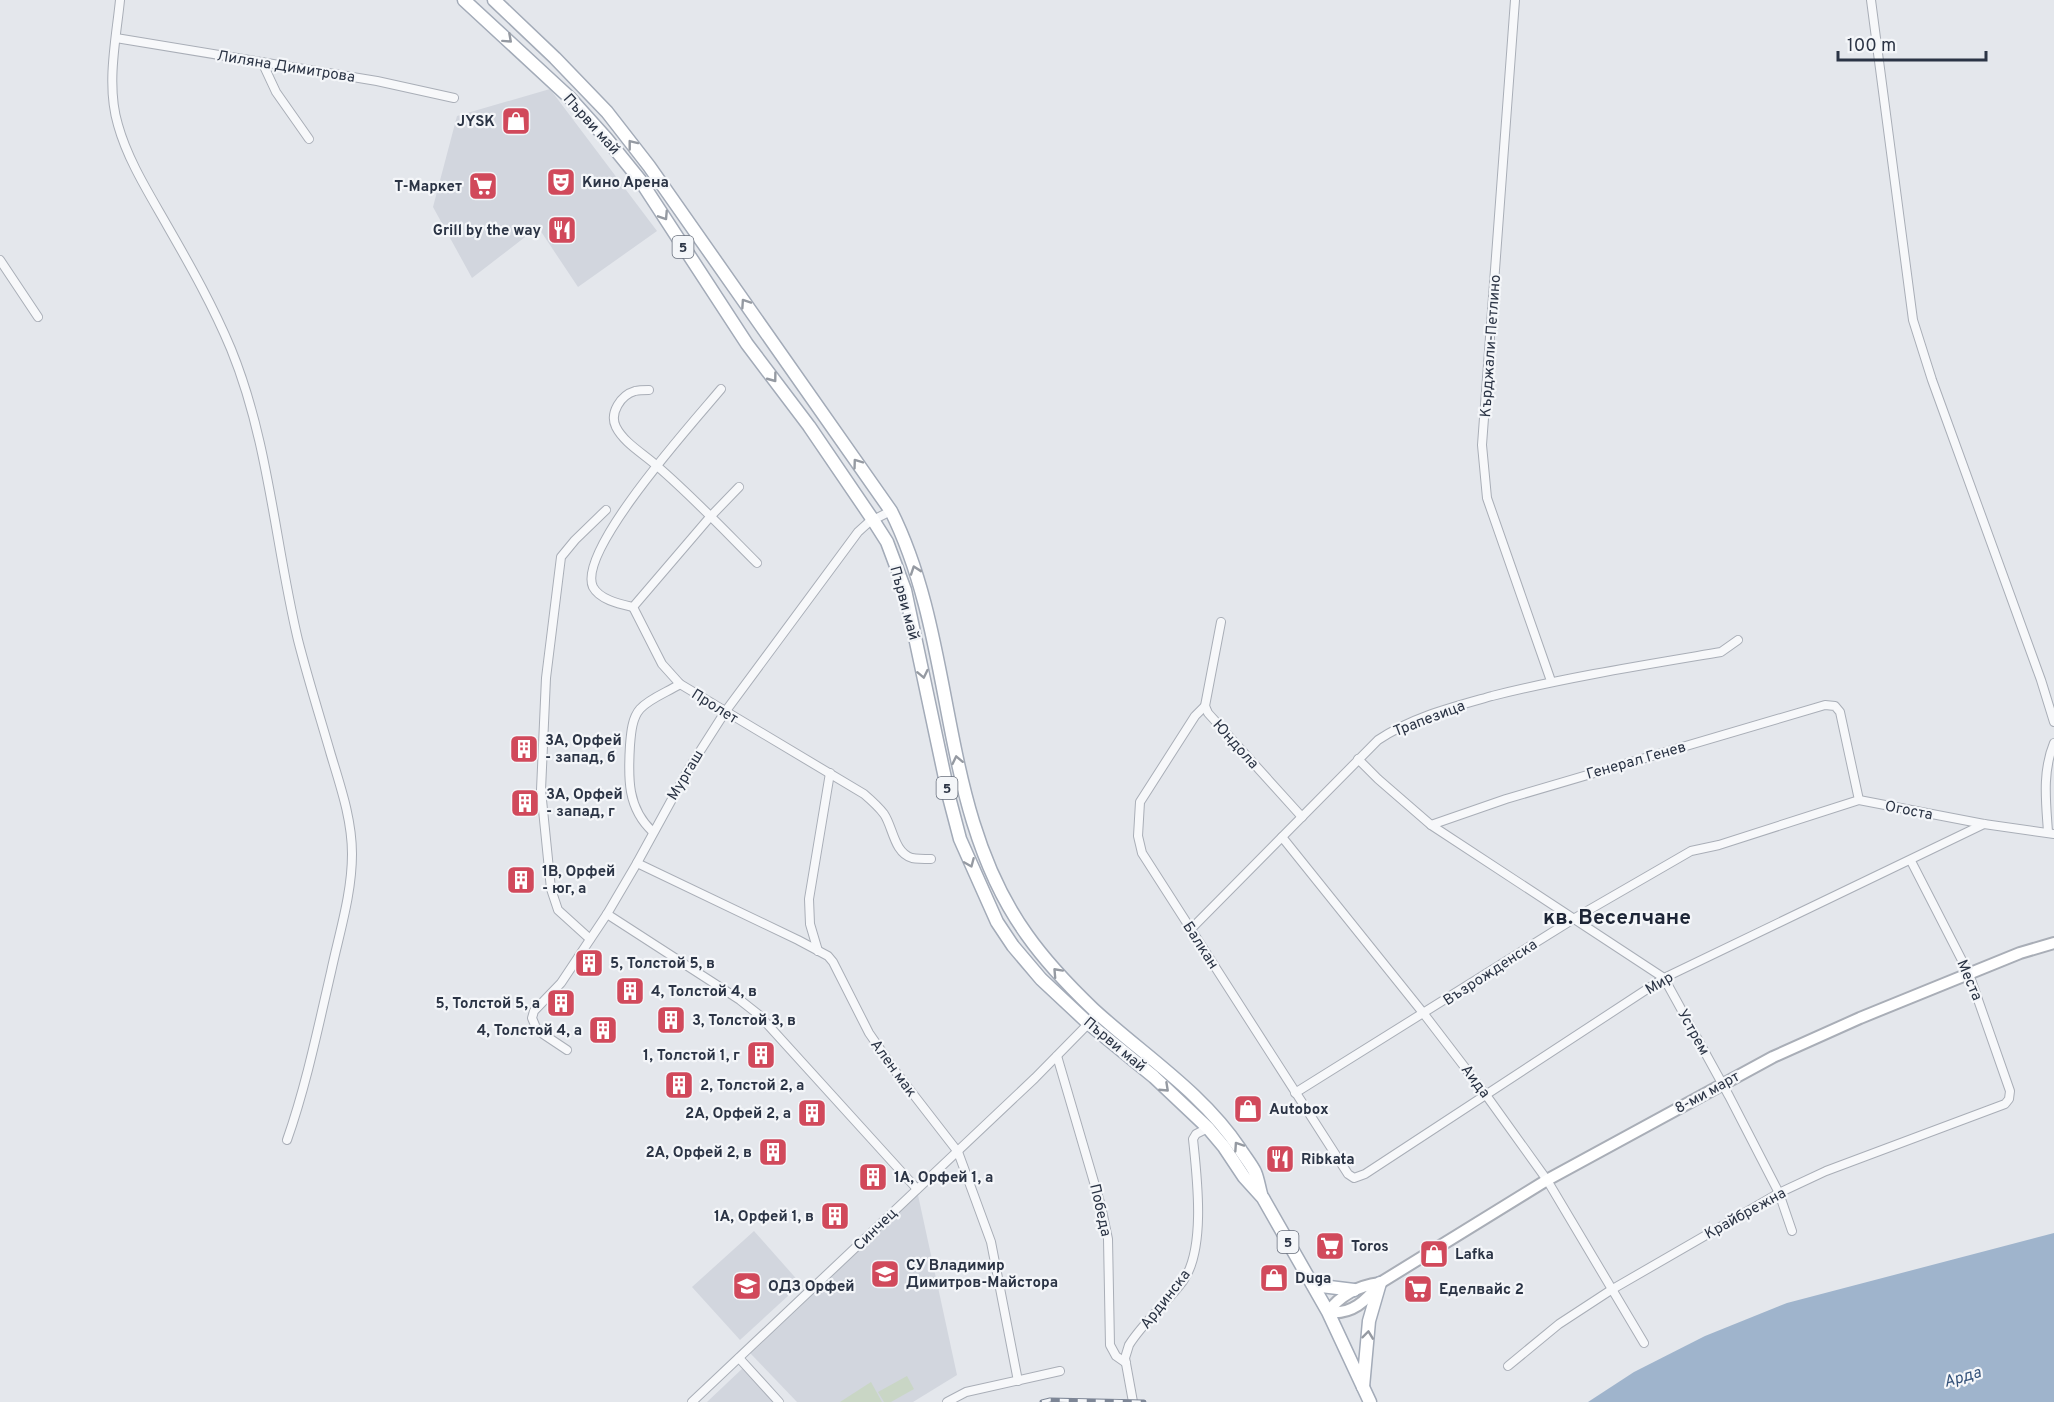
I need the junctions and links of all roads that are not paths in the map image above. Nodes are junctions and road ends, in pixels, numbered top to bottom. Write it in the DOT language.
graph roads {
  1 [pos="120,0"];
  2 [pos="464,0"];
  3 [pos="494,0"];
  4 [pos="1515,0"];
  5 [pos="1870,0"];
  6 [pos="116,38"];
  7 [pos="262,62"];
  8 [pos="454,98"];
  9 [pos="309,139"];
  10 [pos="0,260"];
  11 [pos="38,317"];
  12 [pos="721,389"];
  13 [pos="649,390"];
  14 [pos="657,466"];
  15 [pos="739,487"];
  16 [pos="606,510"];
  17 [pos="891,511"];
  18 [pos="710,517"];
  19 [pos="873,520"];
  20 [pos="757,563"];
  21 [pos="633,607"];
  22 [pos="1221,622"];
  23 [pos="1738,640"];
  24 [pos="1551,681"];
  25 [pos="680,684"];
  26 [pos="1205,705"];
  27 [pos="725,712"];
  28 [pos="2054,722"];
  29 [pos="2054,743"];
  30 [pos="1358,759"];
  31 [pos="830,774"];
  32 [pos="1859,800"];
  33 [pos="1302,817"];
  34 [pos="1984,824"];
  35 [pos="1431,825"];
  36 [pos="653,832"];
  37 [pos="2051,833"];
  38 [pos="1282,837"];
  39 [pos="931,859"];
  40 [pos="1911,861"];
  41 [pos="637,863"];
  42 [pos="607,914"];
  43 [pos="1575,918"];
  44 [pos="1191,928"];
  45 [pos="590,939"];
  46 [pos="2054,943"];
  47 [pos="818,951"];
  48 [pos="1970,974"];
  49 [pos="1664,978"];
  50 [pos="1098,1013"];
  51 [pos="1424,1014"];
  52 [pos="1088,1023"];
  53 [pos="567,1050"];
  54 [pos="1057,1056"];
  55 [pos="1722,1083"];
  56 [pos="1295,1093"];
  57 [pos="1486,1095"];
  58 [pos="2005,1104"];
  59 [pos="1208,1128"];
  60 [pos="287,1140"];
  61 [pos="958,1152"];
  62 [pos="1354,1178"];
  63 [pos="1548,1180"];
  64 [pos="917,1189"];
  65 [pos="1779,1193"];
  66 [pos="1263,1198"];
  67 [pos="1792,1231"];
  68 [pos="1380,1283"];
  69 [pos="1313,1286"];
  70 [pos="1354,1290"];
  71 [pos="1611,1290"];
  72 [pos="1328,1312"];
  73 [pos="1644,1343"];
  74 [pos="739,1358"];
  75 [pos="1126,1363"];
  76 [pos="1508,1366"];
  77 [pos="1060,1371"];
  78 [pos="1018,1380"];
  79 [pos="1363,1389"];
  80 [pos="692,1402"];
  81 [pos="779,1402"];
  82 [pos="947,1402"];
  83 [pos="1133,1402"];
  84 [pos="1370,1402"];
  1 -- 6 [label="street"];
  2 -- 19 [label="main road, Първи май / 5, one-way"];
  17 -- 3 [label="main road, Първи май / 5, one-way"];
  4 -- 24 [label="street, Кърджали-Петлино"];
  5 -- 28 [label="street"];
  6 -- 7 [label="street, Лиляна Димитрова"];
  6 -- 60 [label="street"];
  7 -- 8 [label="street, Лиляна Димитрова"];
  7 -- 9 [label="street"];
  10 -- 11 [label="street"];
  12 -- 14 [label="street"];
  13 -- 14 [label="street"];
  14 -- 18 [label="street"];
  14 -- 21 [label="street"];
  15 -- 18 [label="street"];
  16 -- 45 [label="street"];
  17 -- 19 [label="street, Мургаш"];
  50 -- 17 [label="main road, Първи май / 5, one-way"];
  18 -- 20 [label="street"];
  18 -- 21 [label="street"];
  19 -- 27 [label="street, Мургаш"];
  19 -- 52 [label="main road, Първи май / 5, one-way"];
  21 -- 25 [label="street, Пролет"];
  22 -- 26 [label="street, Юндола"];
  23 -- 24 [label="street, Трапезица"];
  24 -- 30 [label="street, Трапезица"];
  25 -- 27 [label="street, Пролет"];
  25 -- 36 [label="street"];
  26 -- 33 [label="street, Юндола"];
  26 -- 44 [label="street, Балкан"];
  27 -- 31 [label="street, Пролет"];
  27 -- 36 [label="street, Мургаш"];
  29 -- 37 [label="street, Огоста"];
  30 -- 33 [label="street, Трапезица"];
  30 -- 35 [label="street, Устрем"];
  31 -- 39 [label="street, Пролет"];
  31 -- 47 [label="street"];
  32 -- 34 [label="street, Огоста"];
  32 -- 35 [label="street, Генерал Генев"];
  32 -- 43 [label="street, Възрожденска"];
  33 -- 38 [label="street, Трапезица"];
  34 -- 37 [label="street, Огоста"];
  34 -- 40 [label="street, Мир"];
  35 -- 43 [label="street, Устрем"];
  36 -- 41 [label="street, Мургаш"];
  38 -- 44 [label="street, Трапезица"];
  38 -- 51 [label="street, Аида"];
  40 -- 48 [label="street, Места"];
  40 -- 49 [label="street, Мир"];
  41 -- 42 [label="street, Мургаш"];
  41 -- 47 [label="street, Ален мак"];
  42 -- 45 [label="street, Мургаш"];
  42 -- 64 [label="street"];
  43 -- 49 [label="street, Устрем"];
  43 -- 51 [label="street, Възрожденска"];
  44 -- 56 [label="street, Балкан"];
  45 -- 53 [label="street, Мургаш"];
  46 -- 48 [label="main road, 8-ми март"];
  47 -- 61 [label="street, Ален мак"];
  48 -- 55 [label="main road, 8-ми март"];
  48 -- 58 [label="street, Места"];
  49 -- 55 [label="street, Устрем"];
  49 -- 57 [label="street, Мир"];
  50 -- 52 [label="street, Синчец"];
  66 -- 50 [label="main road, Първи май / 5, one-way"];
  51 -- 56 [label="street, Възрожденска"];
  51 -- 57 [label="street, Аида"];
  52 -- 54 [label="street, Синчец"];
  52 -- 59 [label="main road, Първи май / 5, one-way"];
  54 -- 61 [label="street, Синчец"];
  54 -- 75 [label="street, Победа"];
  55 -- 63 [label="main road, 8-ми март"];
  55 -- 65 [label="street, Устрем"];
  56 -- 62 [label="street, Балкан"];
  57 -- 62 [label="street, Мир"];
  57 -- 63 [label="street, Аида"];
  58 -- 65 [label="street, Крайбрежна"];
  59 -- 66 [label="main road, Първи май / 5"];
  59 -- 75 [label="street, Ардинска"];
  61 -- 64 [label="street, Синчец"];
  61 -- 78 [label="street, Ален мак"];
  63 -- 68 [label="main road, 8-ми март"];
  63 -- 71 [label="street, Аида"];
  64 -- 74 [label="street, Синчец"];
  65 -- 67 [label="street, Устрем"];
  65 -- 71 [label="street, Крайбрежна"];
  66 -- 69 [label="main road, Първи май / 5"];
  68 -- 70 [label="main road"];
  68 -- 72 [label="main road"];
  79 -- 68 [label="main road, one-way"];
  69 -- 70 [label="main road"];
  69 -- 72 [label="main road, Първи май / 5"];
  70 -- 72 [label="main road"];
  71 -- 73 [label="street, Аида"];
  71 -- 76 [label="street, Крайбрежна"];
  72 -- 79 [label="main road, Първи май / 5"];
  74 -- 80 [label="street, Синчец"];
  74 -- 81 [label="street"];
  75 -- 83 [label="street, Ардинска"];
  77 -- 78 [label="street"];
  78 -- 82 [label="street"];
  79 -- 84 [label="main road, Първи май / 5"];
}
